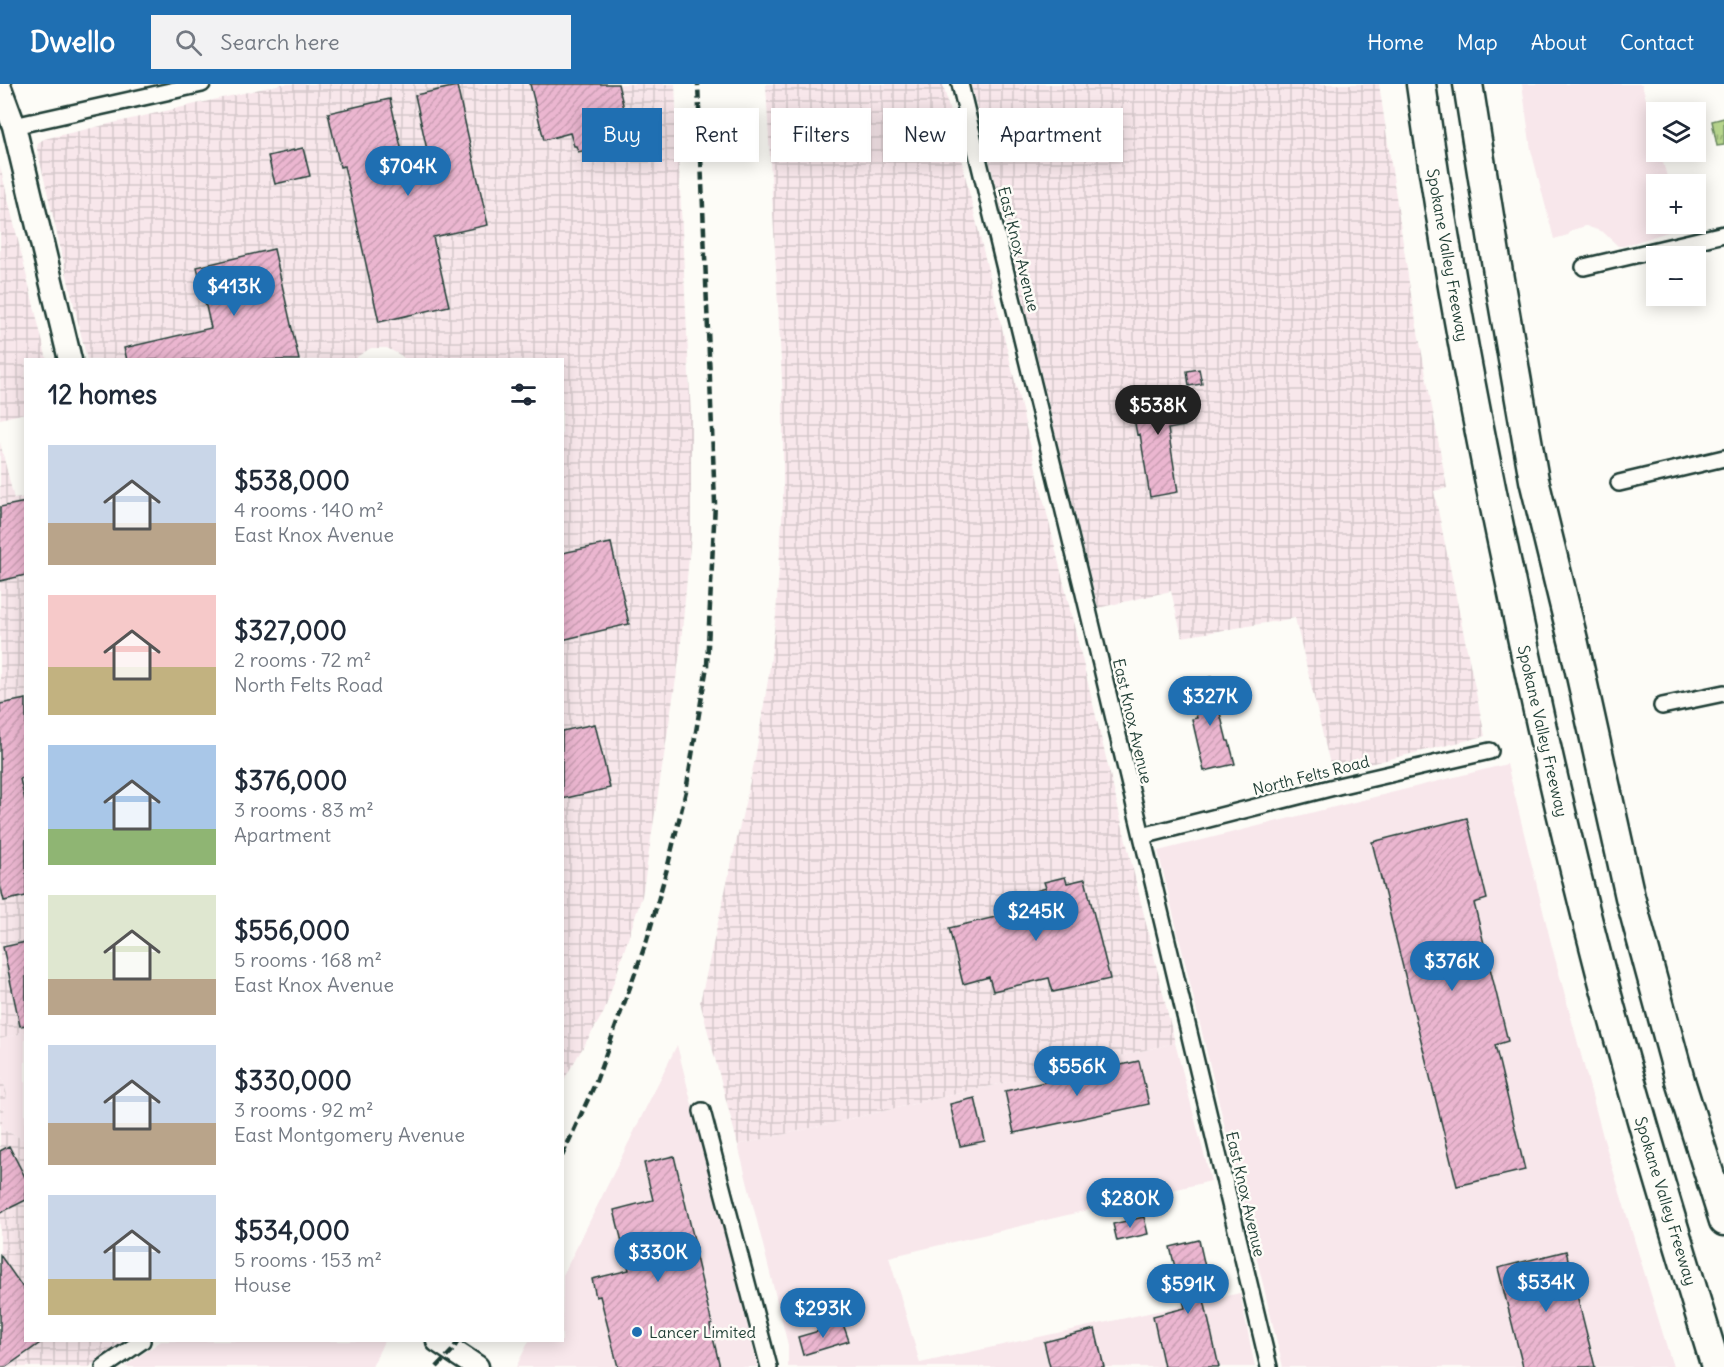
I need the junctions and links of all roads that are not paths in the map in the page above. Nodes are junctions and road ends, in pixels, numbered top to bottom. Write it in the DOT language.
graph roads {
  1 [pos="202,84"];
  2 [pos="960,84"];
  3 [pos="1421,84"];
  4 [pos="1468,84"];
  5 [pos="0,88"];
  6 [pos="14,126"];
  7 [pos="1724,234"];
  8 [pos="1584,267"];
  9 [pos="70,358"];
  10 [pos="1724,458"];
  11 [pos="1619,483"];
  12 [pos="1724,693"];
  13 [pos="1662,706"];
  14 [pos="1490,751"];
  15 [pos="1142,836"];
  16 [pos="702,1110"];
  17 [pos="1724,1221"];
  18 [pos="141,1342"];
  19 [pos="440,1342"];
  20 [pos="104,1367"];
  21 [pos="477,1367"];
  22 [pos="769,1367"];
  23 [pos="1269,1367"];
  24 [pos="1716,1367"];
  1 -- 6 [label="street"];
  2 -- 15 [label="street, East Knox Avenue"];
  3 -- 24 [label="highway, Spokane Valley Freeway"];
  4 -- 17 [label="highway"];
  5 -- 6 [label="main road"];
  6 -- 9 [label="main road"];
  7 -- 8 [label="street"];
  10 -- 11 [label="street"];
  12 -- 13 [label="street"];
  14 -- 15 [label="street, North Felts Road"];
  15 -- 23 [label="street, East Knox Avenue"];
  16 -- 22 [label="street"];
  18 -- 20 [label="street"];
  19 -- 21 [label="main road"];
}
